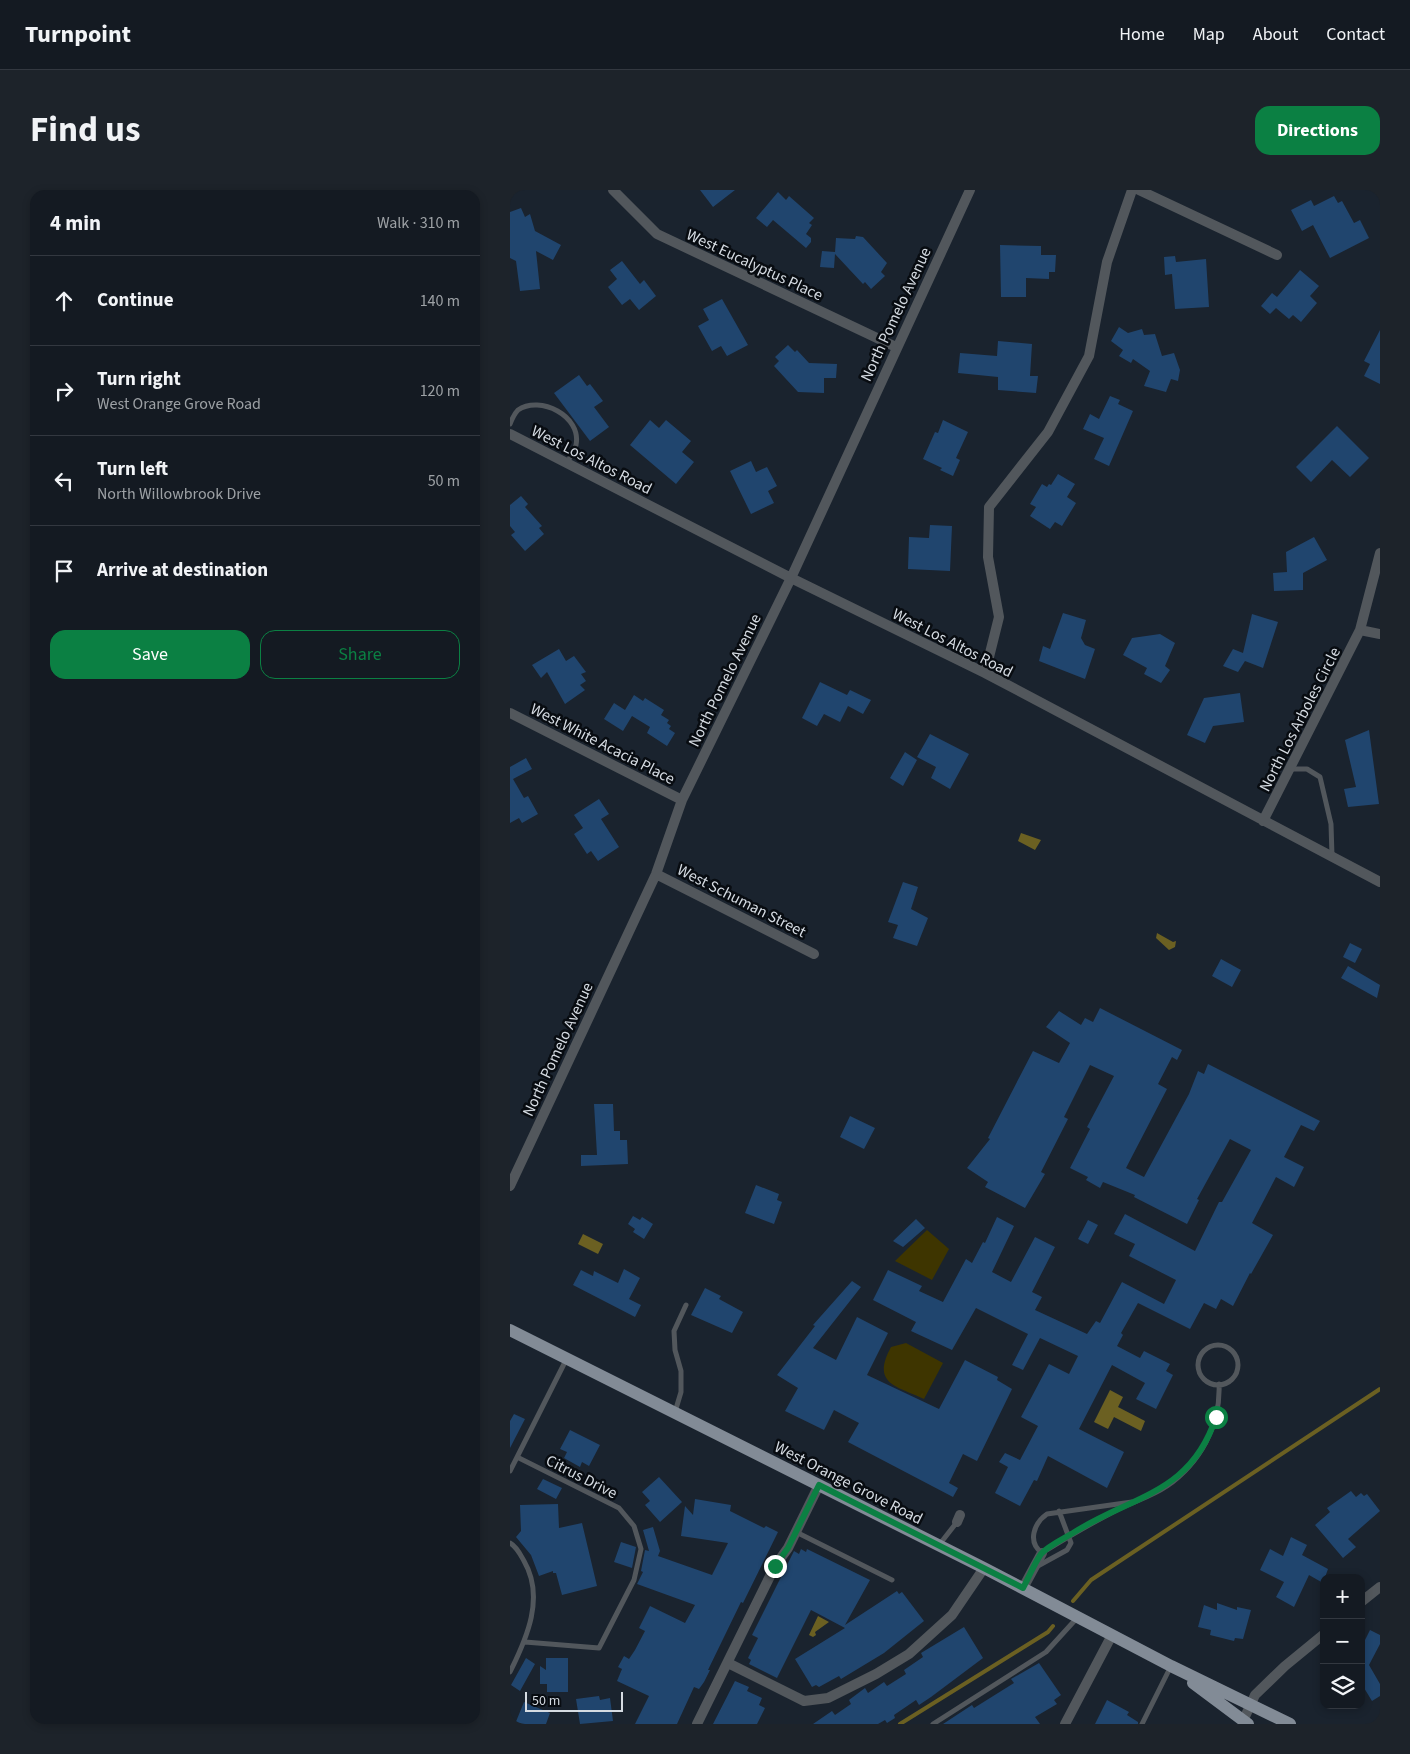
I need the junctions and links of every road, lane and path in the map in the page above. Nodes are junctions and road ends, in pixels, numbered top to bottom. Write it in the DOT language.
graph roads {
  1 [pos="613,190"];
  2 [pos="970,190"];
  3 [pos="1132,190"];
  4 [pos="1139,190"];
  5 [pos="1277,255"];
  6 [pos="896,347"];
  7 [pos="510,424"];
  8 [pos="510,434"];
  9 [pos="567,464"];
  10 [pos="1380,553"];
  11 [pos="790,578"];
  12 [pos="1360,630"];
  13 [pos="1380,634"];
  14 [pos="985,673"];
  15 [pos="510,712"];
  16 [pos="1290,769"];
  17 [pos="682,800"];
  18 [pos="1263,821"];
  19 [pos="1332,857"];
  20 [pos="656,874"];
  21 [pos="1380,882"];
  22 [pos="814,954"];
  23 [pos="510,1186"];
  24 [pos="686,1305"];
  25 [pos="510,1330"];
  26 [pos="567,1358"];
  27 [pos="1219,1384"];
  28 [pos="675,1412"];
  29 [pos="517,1457"];
  30 [pos="510,1471"];
  31 [pos="819,1485"];
  32 [pos="1132,1502"];
  33 [pos="1059,1511"];
  34 [pos="958,1518"];
  35 [pos="796,1532"];
  36 [pos="1068,1536"];
  37 [pos="510,1543"];
  38 [pos="939,1545"];
  39 [pos="1042,1553"];
  40 [pos="984,1568"];
  41 [pos="1034,1568"];
  42 [pos="892,1580"];
  43 [pos="1380,1587"];
  44 [pos="1023,1588"];
  45 [pos="1365,1599"];
  46 [pos="1078,1617"];
  47 [pos="1112,1635"];
  48 [pos="1320,1637"];
  49 [pos="525,1642"];
  50 [pos="728,1663"];
  51 [pos="1171,1666"];
  52 [pos="510,1672"];
  53 [pos="1250,1705"];
  54 [pos="1246,1722"];
  55 [pos="697,1724"];
  56 [pos="933,1724"];
  57 [pos="1065,1724"];
  58 [pos="1142,1724"];
  59 [pos="1290,1724"];
  1 -- 6 [label="street, West Eucalyptus Place"];
  2 -- 6 [label="street, North Pomelo Avenue"];
  3 -- 14 [label="street"];
  4 -- 5 [label="street"];
  6 -- 11 [label="street, North Pomelo Avenue"];
  7 -- 9 [label="lane"];
  8 -- 9 [label="street, West Los Altos Road"];
  9 -- 11 [label="street, West Los Altos Road"];
  10 -- 12 [label="street, North Los Arboles Circle"];
  11 -- 14 [label="street, West Los Altos Road"];
  11 -- 17 [label="street, North Pomelo Avenue"];
  12 -- 13 [label="street"];
  12 -- 16 [label="street, North Los Arboles Circle"];
  14 -- 18 [label="street, West Los Altos Road"];
  15 -- 17 [label="street, West White Acacia Place"];
  16 -- 18 [label="street, North Los Arboles Circle"];
  16 -- 19 [label="lane"];
  17 -- 20 [label="street, North Pomelo Avenue"];
  18 -- 19 [label="street, West Los Altos Road"];
  19 -- 21 [label="street, West Los Altos Road"];
  20 -- 22 [label="street, West Schuman Street"];
  20 -- 23 [label="street, North Pomelo Avenue"];
  24 -- 28 [label="lane"];
  25 -- 26 [label="main road, West Orange Grove Road"];
  26 -- 28 [label="main road, West Orange Grove Road"];
  26 -- 29 [label="lane"];
  27 -- 27 [label="lane"];
  27 -- 32 [label="lane"];
  28 -- 31 [label="main road, West Orange Grove Road"];
  29 -- 30 [label="lane"];
  29 -- 49 [label="lane, Citrus Drive"];
  31 -- 35 [label="street"];
  31 -- 38 [label="main road, West Orange Grove Road"];
  32 -- 33 [label="lane"];
  32 -- 36 [label="lane"];
  33 -- 36 [label="lane"];
  33 -- 39 [label="lane"];
  34 -- 38 [label="lane"];
  35 -- 42 [label="lane"];
  35 -- 50 [label="street"];
  36 -- 39 [label="lane"];
  36 -- 41 [label="lane"];
  37 -- 49 [label="lane"];
  38 -- 40 [label="main road, West Orange Grove Road"];
  39 -- 41 [label="street"];
  40 -- 44 [label="main road, West Orange Grove Road"];
  40 -- 50 [label="street"];
  41 -- 44 [label="street"];
  43 -- 45 [label="street"];
  44 -- 46 [label="main road, West Orange Grove Road"];
  46 -- 47 [label="main road, West Orange Grove Road"];
  46 -- 56 [label="lane"];
  47 -- 51 [label="main road, West Orange Grove Road"];
  47 -- 57 [label="street"];
  48 -- 53 [label="street"];
  49 -- 52 [label="lane"];
  50 -- 55 [label="street"];
  51 -- 53 [label="main road, West Orange Grove Road"];
  51 -- 54 [label="main road, West Orange Grove Road"];
  51 -- 58 [label="lane"];
  53 -- 54 [label="street"];
  53 -- 59 [label="main road, West Orange Grove Road"];
}
